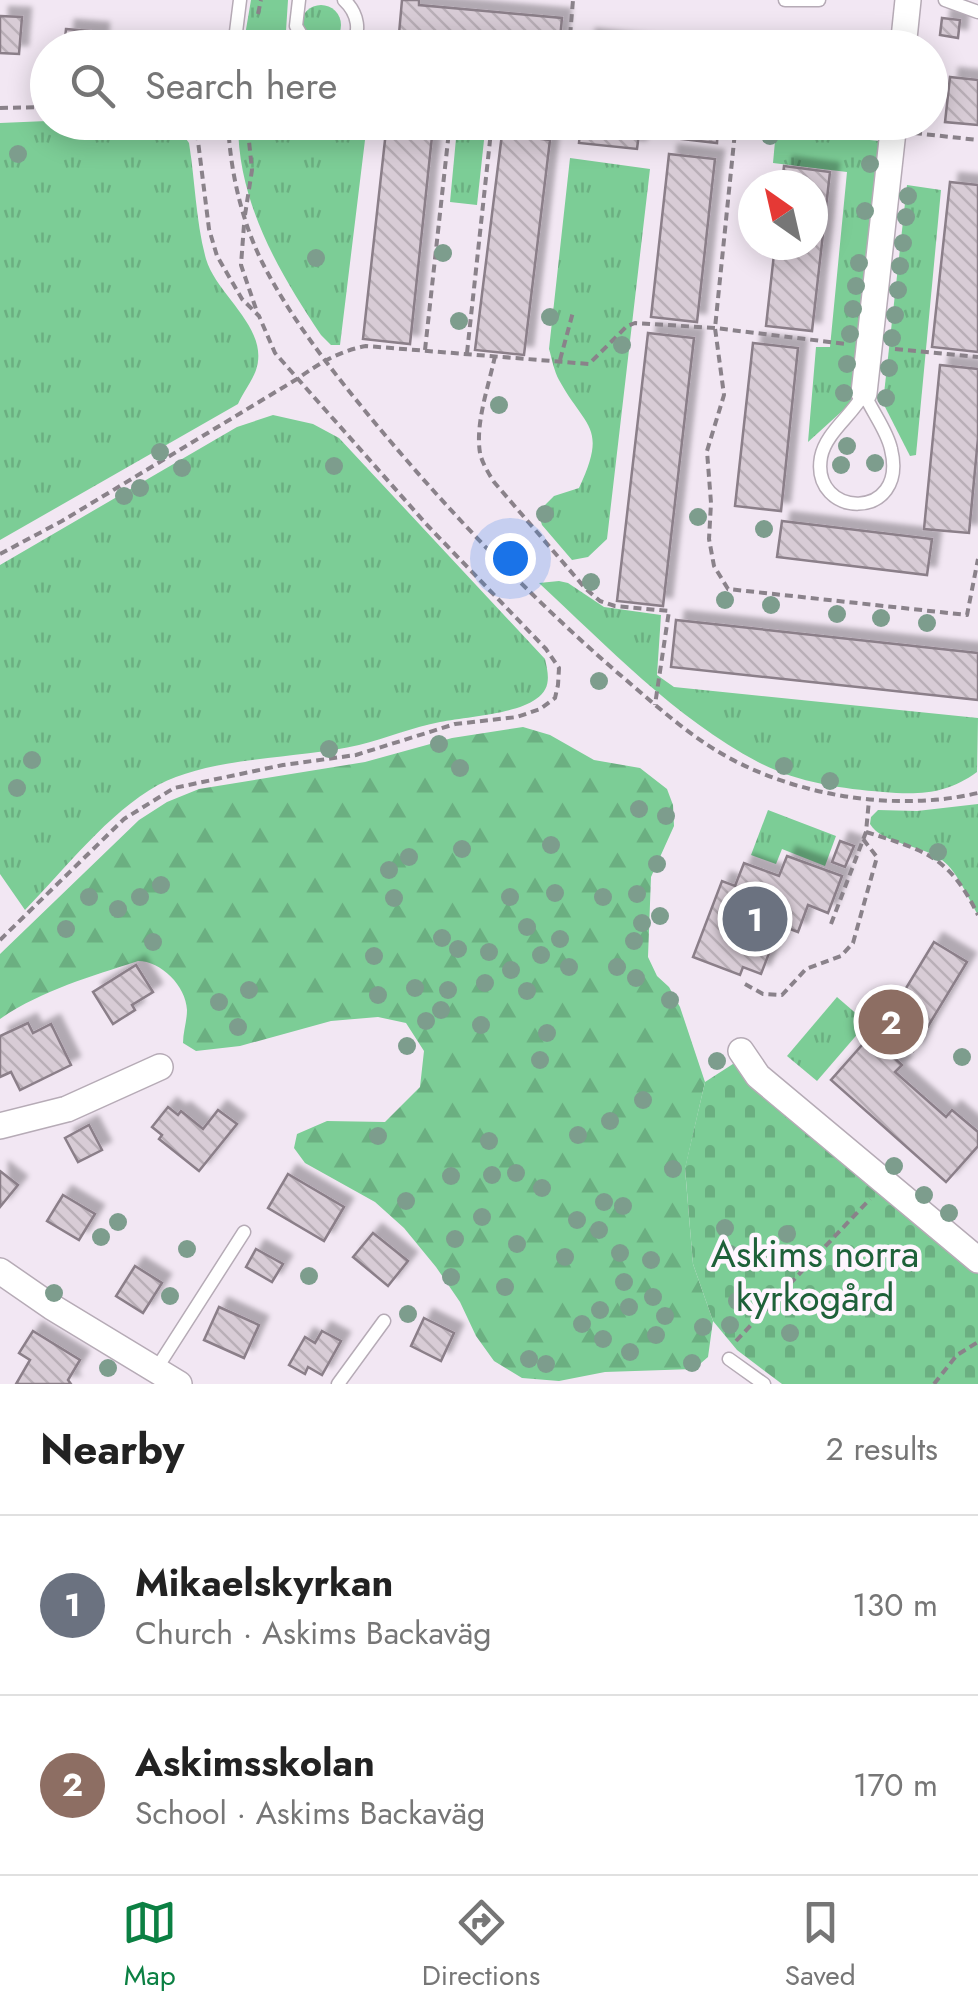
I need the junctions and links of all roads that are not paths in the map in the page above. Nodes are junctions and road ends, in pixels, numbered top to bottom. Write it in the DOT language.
graph roads {
  1 [pos="240,0"];
  2 [pos="299,0"];
  3 [pos="344,0"];
  4 [pos="785,0"];
  5 [pos="818,0"];
  6 [pos="908,0"];
  7 [pos="945,0"];
  8 [pos="978,12"];
  9 [pos="236,30"];
  10 [pos="298,30"];
  11 [pos="356,30"];
  12 [pos="904,30"];
  13 [pos="892,140"];
  14 [pos="864,393"];
  15 [pos="741,1051"];
  16 [pos="160,1067"];
  17 [pos="0,1126"];
  18 [pos="244,1232"];
  19 [pos="978,1260"];
  20 [pos="0,1272"];
  21 [pos="384,1321"];
  22 [pos="729,1359"];
  23 [pos="155,1372"];
  24 [pos="179,1384"];
  25 [pos="338,1384"];
  26 [pos="764,1384"];
  1 -- 9 [label="lane"];
  2 -- 10 [label="lane"];
  3 -- 11 [label="lane"];
  4 -- 5 [label="lane"];
  6 -- 12 [label="street"];
  7 -- 8 [label="lane"];
  13 -- 14 [label="street"];
  14 -- 14 [label="lane"];
  15 -- 19 [label="street"];
  16 -- 17 [label="street"];
  18 -- 23 [label="lane"];
  20 -- 23 [label="street"];
  21 -- 25 [label="lane"];
  22 -- 26 [label="lane"];
  23 -- 24 [label="street"];
}
